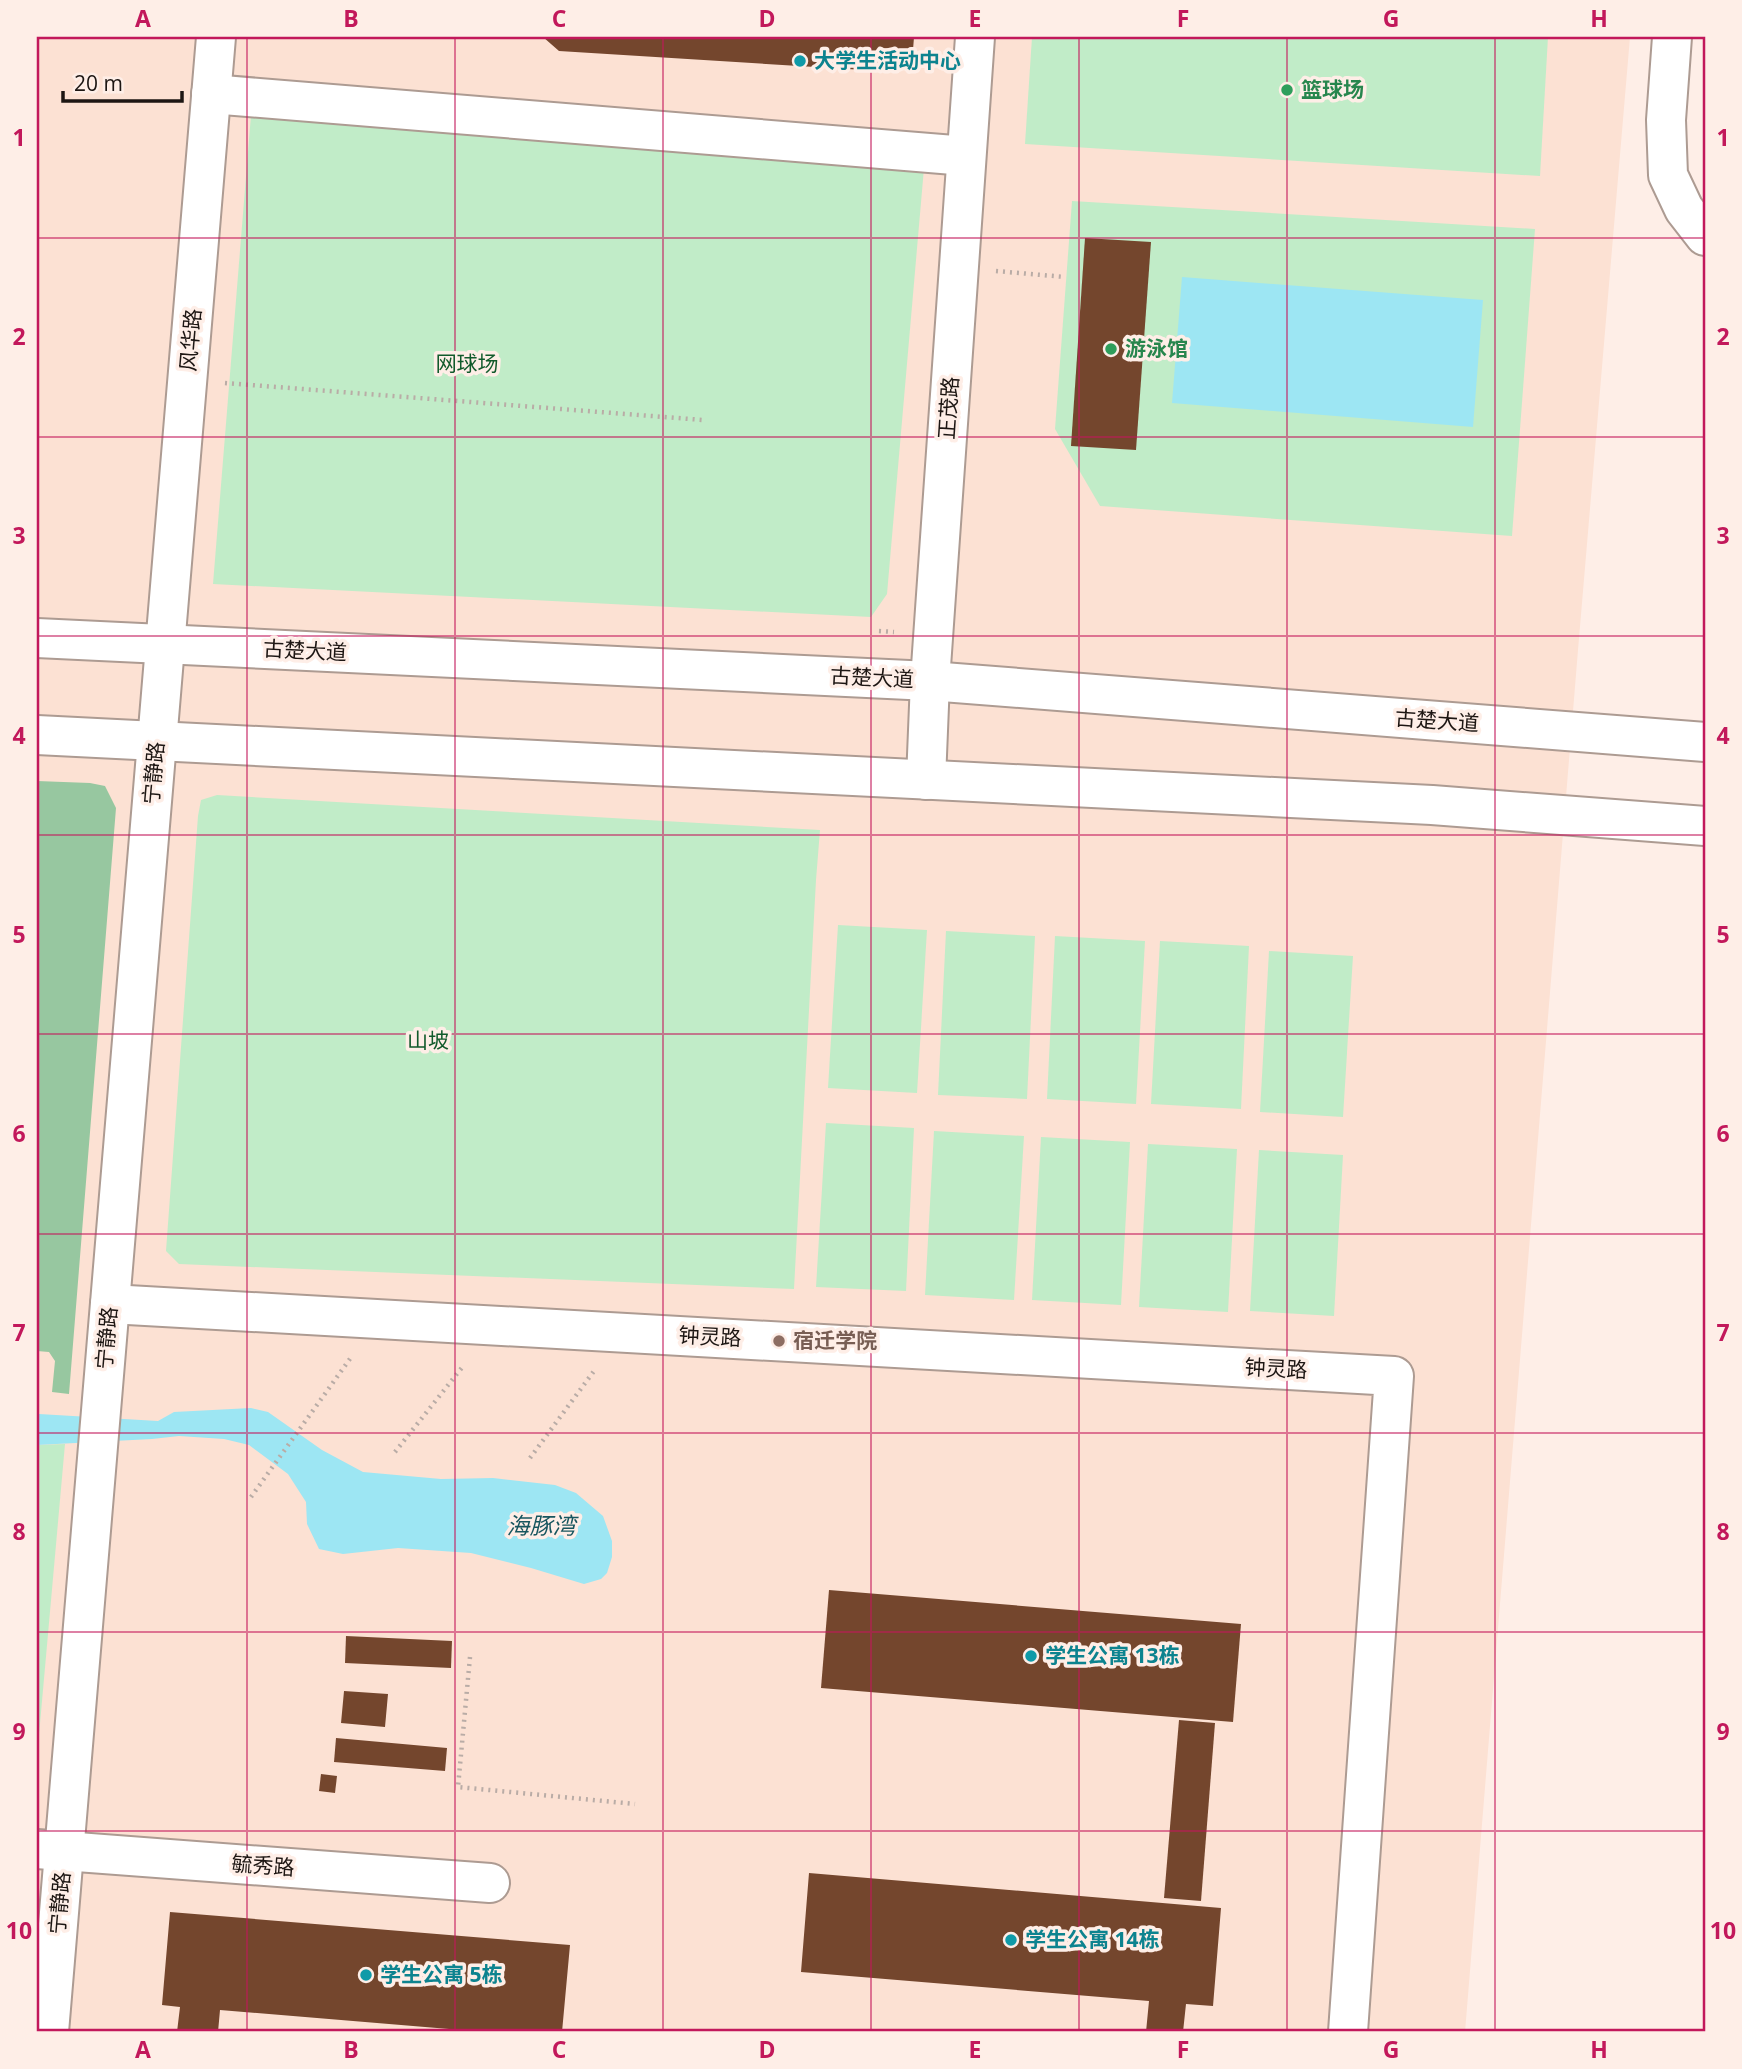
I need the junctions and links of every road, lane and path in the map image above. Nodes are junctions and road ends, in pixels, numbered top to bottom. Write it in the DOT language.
graph roads {
  1 [pos="216,37"];
  2 [pos="975,37"];
  3 [pos="1672,37"];
  4 [pos="211,94"];
  5 [pos="967,156"];
  6 [pos="1705,236"];
  7 [pos="986,270"];
  8 [pos="1065,277"];
  9 [pos="216,382"];
  10 [pos="703,420"];
  11 [pos="37,638"];
  12 [pos="165,644"];
  13 [pos="930,681"];
  14 [pos="37,735"];
  15 [pos="157,741"];
  16 [pos="1705,742"];
  17 [pos="926,780"];
  18 [pos="1705,826"];
  19 [pos="110,1304"];
  20 [pos="359,1346"];
  21 [pos="466,1362"];
  22 [pos="595,1370"];
  23 [pos="395,1451"];
  24 [pos="530,1458"];
  25 [pos="251,1497"];
  26 [pos="470,1657"];
  27 [pos="635,1804"];
  28 [pos="50,1850"];
  29 [pos="490,1884"];
  30 [pos="49,2032"];
  31 [pos="1348,2032"];
  1 -- 4 [label="lane, 风华路"];
  2 -- 5 [label="lane, 正茂路"];
  3 -- 6 [label="lane"];
  4 -- 5 [label="lane"];
  4 -- 12 [label="lane, 风华路"];
  5 -- 13 [label="lane, 正茂路"];
  7 -- 8 [label="path"];
  9 -- 10 [label="path"];
  11 -- 12 [label="lane, 古楚大道"];
  12 -- 13 [label="lane, 古楚大道"];
  12 -- 15 [label="lane, 宁静路"];
  13 -- 16 [label="lane, 古楚大道"];
  13 -- 17 [label="lane, 正茂路"];
  14 -- 15 [label="lane"];
  15 -- 17 [label="lane"];
  15 -- 19 [label="lane, 宁静路"];
  17 -- 18 [label="lane"];
  19 -- 28 [label="lane, 宁静路"];
  19 -- 31 [label="lane, 钟灵路"];
  20 -- 25 [label="path"];
  21 -- 23 [label="path"];
  22 -- 24 [label="path"];
  26 -- 27 [label="path"];
  28 -- 29 [label="lane, 毓秀路"];
  28 -- 30 [label="lane, 宁静路"];
}
